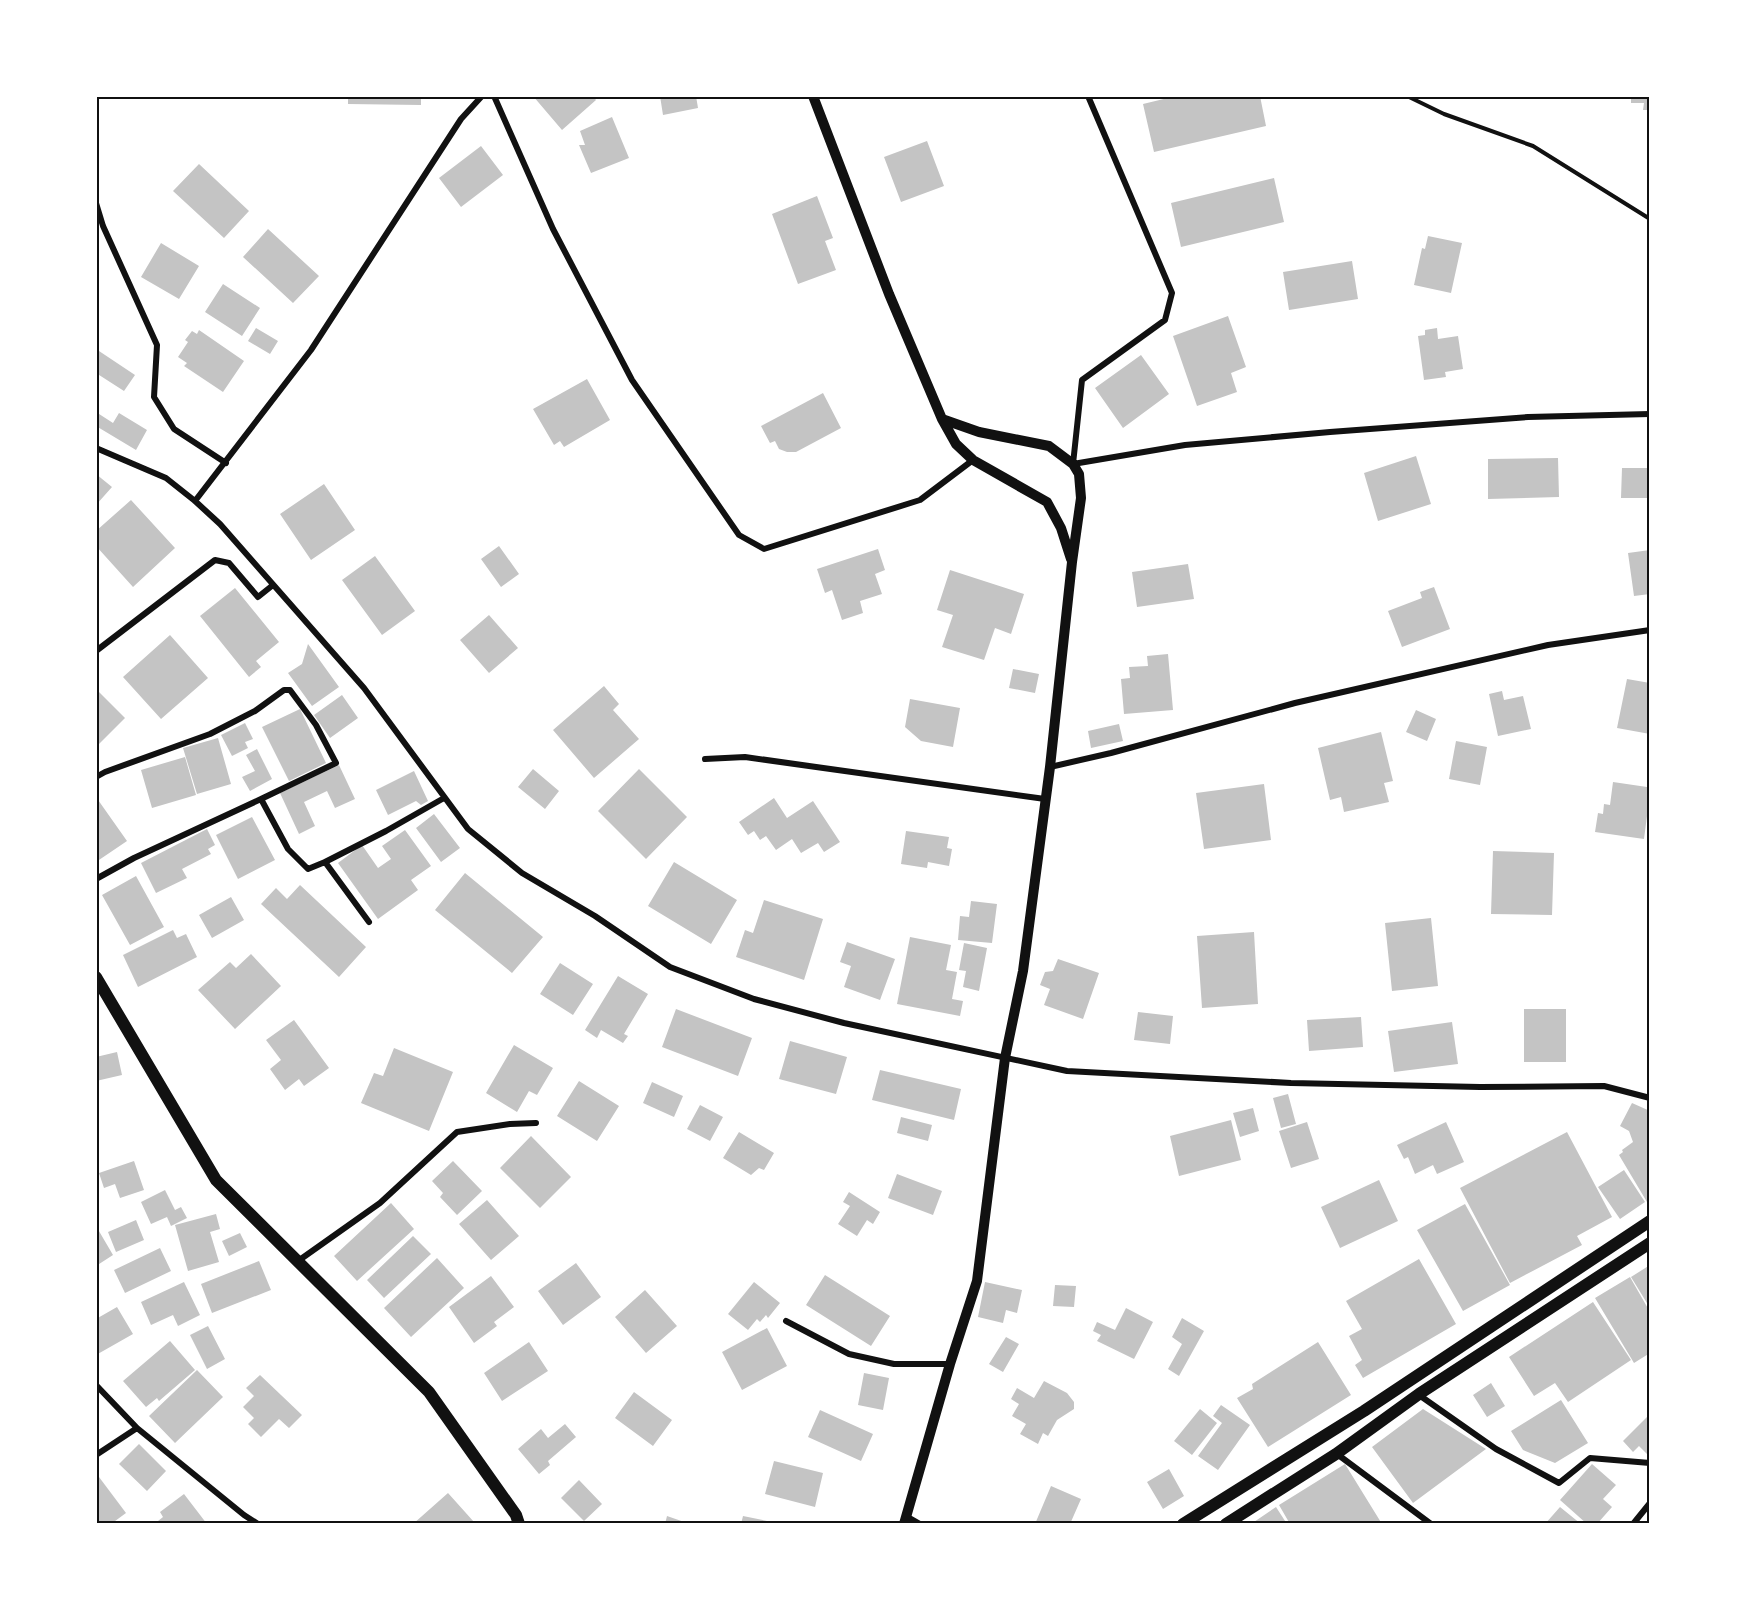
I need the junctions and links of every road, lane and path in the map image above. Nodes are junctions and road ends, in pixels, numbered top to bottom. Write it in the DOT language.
graph roads {
  1 [pos="482,96"];
  2 [pos="494,96"];
  3 [pos="813,96"];
  4 [pos="1088,96"];
  5 [pos="1407,96"];
  6 [pos="96,203"];
  7 [pos="1650,219"];
  8 [pos="1650,414"];
  9 [pos="942,419"];
  10 [pos="96,448"];
  11 [pos="974,460"];
  12 [pos="226,463"];
  13 [pos="1073,464"];
  14 [pos="195,501"];
  15 [pos="1072,562"];
  16 [pos="273,585"];
  17 [pos="1650,630"];
  18 [pos="96,651"];
  19 [pos="705,759"];
  20 [pos="1050,766"];
  21 [pos="96,777"];
  22 [pos="444,798"];
  23 [pos="261,799"];
  24 [pos="1045,799"];
  25 [pos="325,862"];
  26 [pos="96,879"];
  27 [pos="369,922"];
  28 [pos="96,977"];
  29 [pos="1005,1059"];
  30 [pos="1650,1098"];
  31 [pos="536,1123"];
  32 [pos="1650,1221"];
  33 [pos="1650,1243"];
  34 [pos="297,1261"];
  35 [pos="786,1321"];
  36 [pos="950,1364"];
  37 [pos="96,1385"];
  38 [pos="1419,1394"];
  39 [pos="137,1428"];
  40 [pos="1336,1454"];
  41 [pos="96,1455"];
  42 [pos="1650,1463"];
  43 [pos="1650,1503"];
  44 [pos="905,1520"];
  45 [pos="258,1524"];
  46 [pos="519,1524"];
  47 [pos="920,1524"];
  48 [pos="1183,1524"];
  49 [pos="1226,1524"];
  50 [pos="1431,1524"];
  51 [pos="1633,1524"];
  1 -- 12 [label="street"];
  2 -- 11 [label="street"];
  3 -- 9 [label="street"];
  4 -- 13 [label="street"];
  5 -- 7 [label="path"];
  6 -- 12 [label="street"];
  8 -- 13 [label="street"];
  9 -- 11 [label="street"];
  9 -- 13 [label="street"];
  10 -- 14 [label="street"];
  11 -- 15 [label="street"];
  12 -- 14 [label="street"];
  13 -- 15 [label="street"];
  14 -- 16 [label="street"];
  15 -- 20 [label="street"];
  16 -- 18 [label="street"];
  16 -- 22 [label="street"];
  17 -- 20 [label="street"];
  19 -- 24 [label="street"];
  20 -- 24 [label="street"];
  21 -- 23 [label="street"];
  22 -- 25 [label="street"];
  22 -- 29 [label="street"];
  23 -- 25 [label="street"];
  23 -- 26 [label="street"];
  24 -- 29 [label="street"];
  25 -- 27 [label="street"];
  28 -- 34 [label="main road"];
  29 -- 30 [label="street"];
  29 -- 36 [label="street"];
  31 -- 34 [label="street"];
  32 -- 48 [label="main road"];
  33 -- 38 [label="main road"];
  34 -- 46 [label="main road"];
  35 -- 36 [label="street"];
  36 -- 44 [label="street"];
  37 -- 39 [label="street"];
  38 -- 40 [label="main road"];
  38 -- 42 [label="street"];
  39 -- 41 [label="street"];
  39 -- 45 [label="street"];
  40 -- 49 [label="main road"];
  40 -- 50 [label="street"];
  43 -- 51 [label="street"];
  44 -- 47 [label="street"];
}
